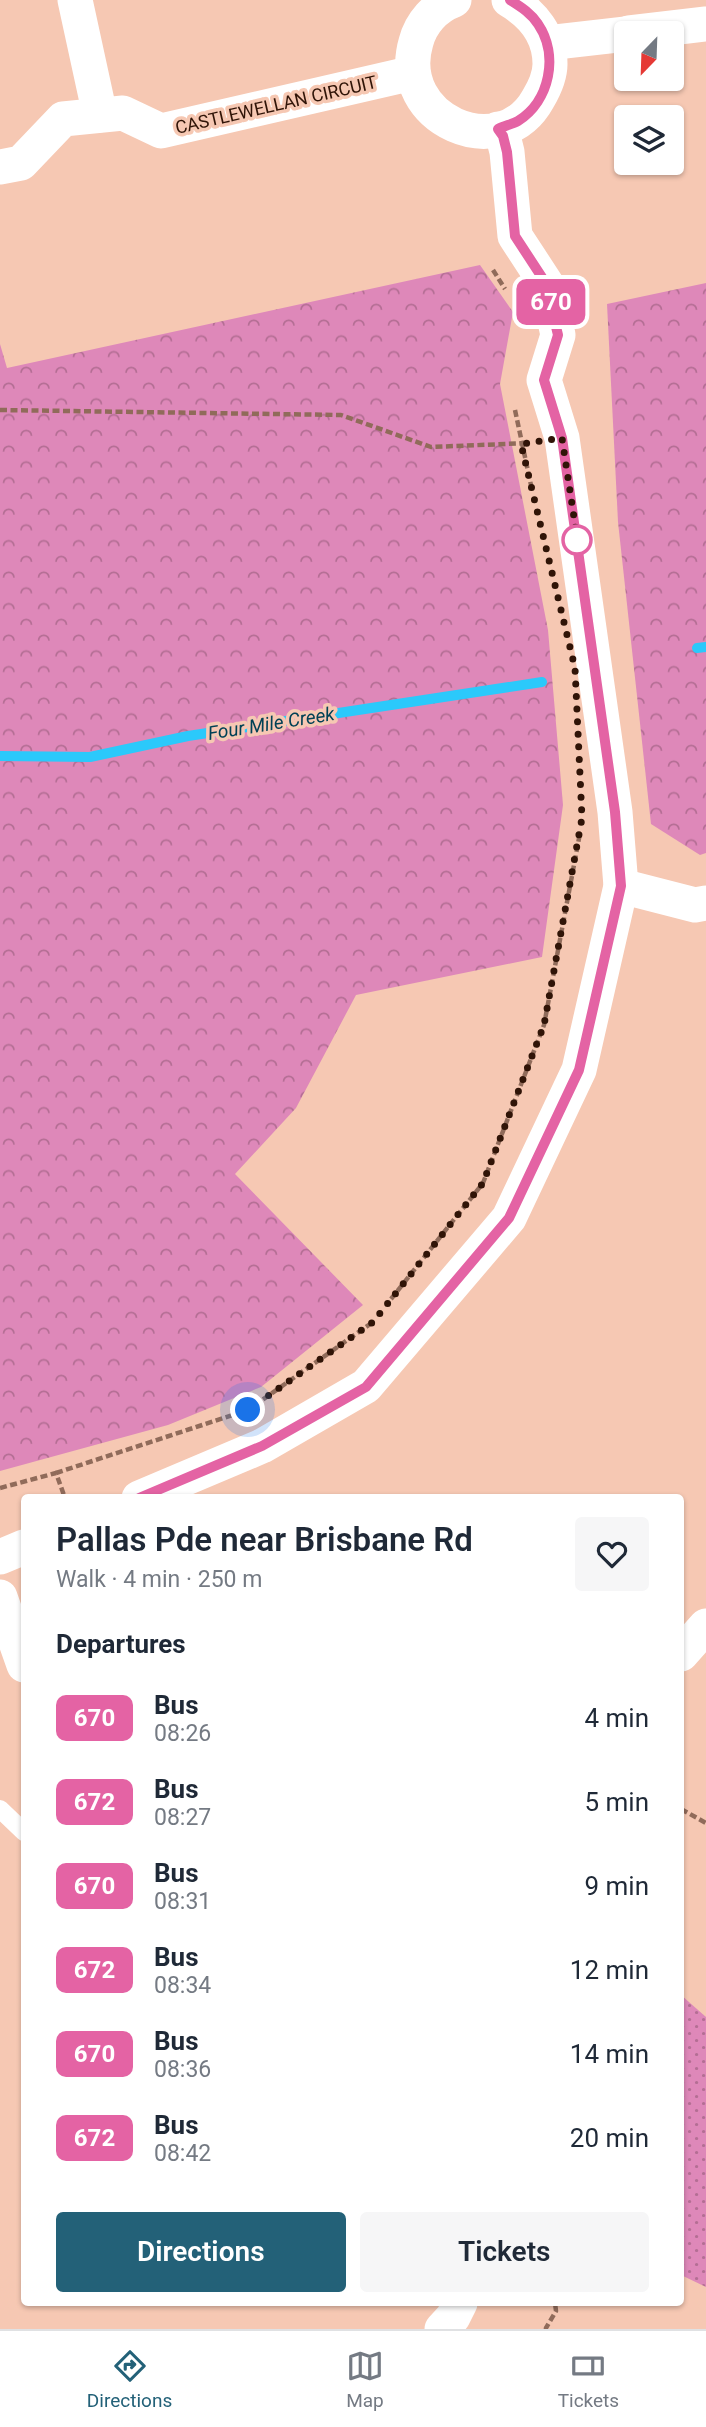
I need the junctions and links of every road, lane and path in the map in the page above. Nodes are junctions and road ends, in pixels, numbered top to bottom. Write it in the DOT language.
graph roads {
  1 [pos="75,0"];
  2 [pos="454,0"];
  3 [pos="509,0"];
  4 [pos="706,24"];
  5 [pos="684,27"];
  6 [pos="614,35"];
  7 [pos="547,43"];
  8 [pos="413,73"];
  9 [pos="100,115"];
  10 [pos="498,129"];
  11 [pos="0,167"];
  12 [pos="492,268"];
  13 [pos="513,299"];
  14 [pos="514,403"];
  15 [pos="0,410"];
  16 [pos="562,438"];
  17 [pos="521,444"];
  18 [pos="534,496"];
  19 [pos="580,831"];
  20 [pos="621,886"];
  21 [pos="706,903"];
  22 [pos="390,1300"];
  23 [pos="373,1322"];
  24 [pos="56,1473"];
  25 [pos="0,1488"];
  26 [pos="64,1494"];
  27 [pos="148,1494"];
  28 [pos="21,1548"];
  29 [pos="0,1557"];
  30 [pos="0,1597"];
  31 [pos="706,1626"];
  32 [pos="684,1651"];
  33 [pos="21,1656"];
  34 [pos="0,1809"];
  35 [pos="684,1811"];
  36 [pos="706,1823"];
  37 [pos="21,1829"];
  38 [pos="458,2306"];
  39 [pos="555,2306"];
  40 [pos="442,2329"];
  41 [pos="548,2329"];
  1 -- 9 [label="street"];
  2 -- 8 [label="street"];
  3 -- 7 [label="street"];
  4 -- 5 [label="street"];
  6 -- 7 [label="street"];
  7 -- 10 [label="street"];
  8 -- 9 [label="street, CASTLEWELLAN CIRCUIT"];
  8 -- 10 [label="street"];
  9 -- 11 [label="street, CASTLEWELLAN CIRCUIT"];
  10 -- 16 [label="street"];
  12 -- 13 [label="path"];
  14 -- 17 [label="path"];
  15 -- 17 [label="path"];
  16 -- 17 [label="path"];
  16 -- 20 [label="street"];
  17 -- 18 [label="path"];
  19 -- 22 [label="path"];
  20 -- 21 [label="street"];
  20 -- 27 [label="street"];
  23 -- 24 [label="path"];
  24 -- 25 [label="path"];
  24 -- 26 [label="path"];
  28 -- 29 [label="street"];
  30 -- 33 [label="street"];
  31 -- 32 [label="street"];
  34 -- 37 [label="lane"];
  35 -- 36 [label="path"];
  38 -- 40 [label="street"];
  39 -- 41 [label="path"];
}
